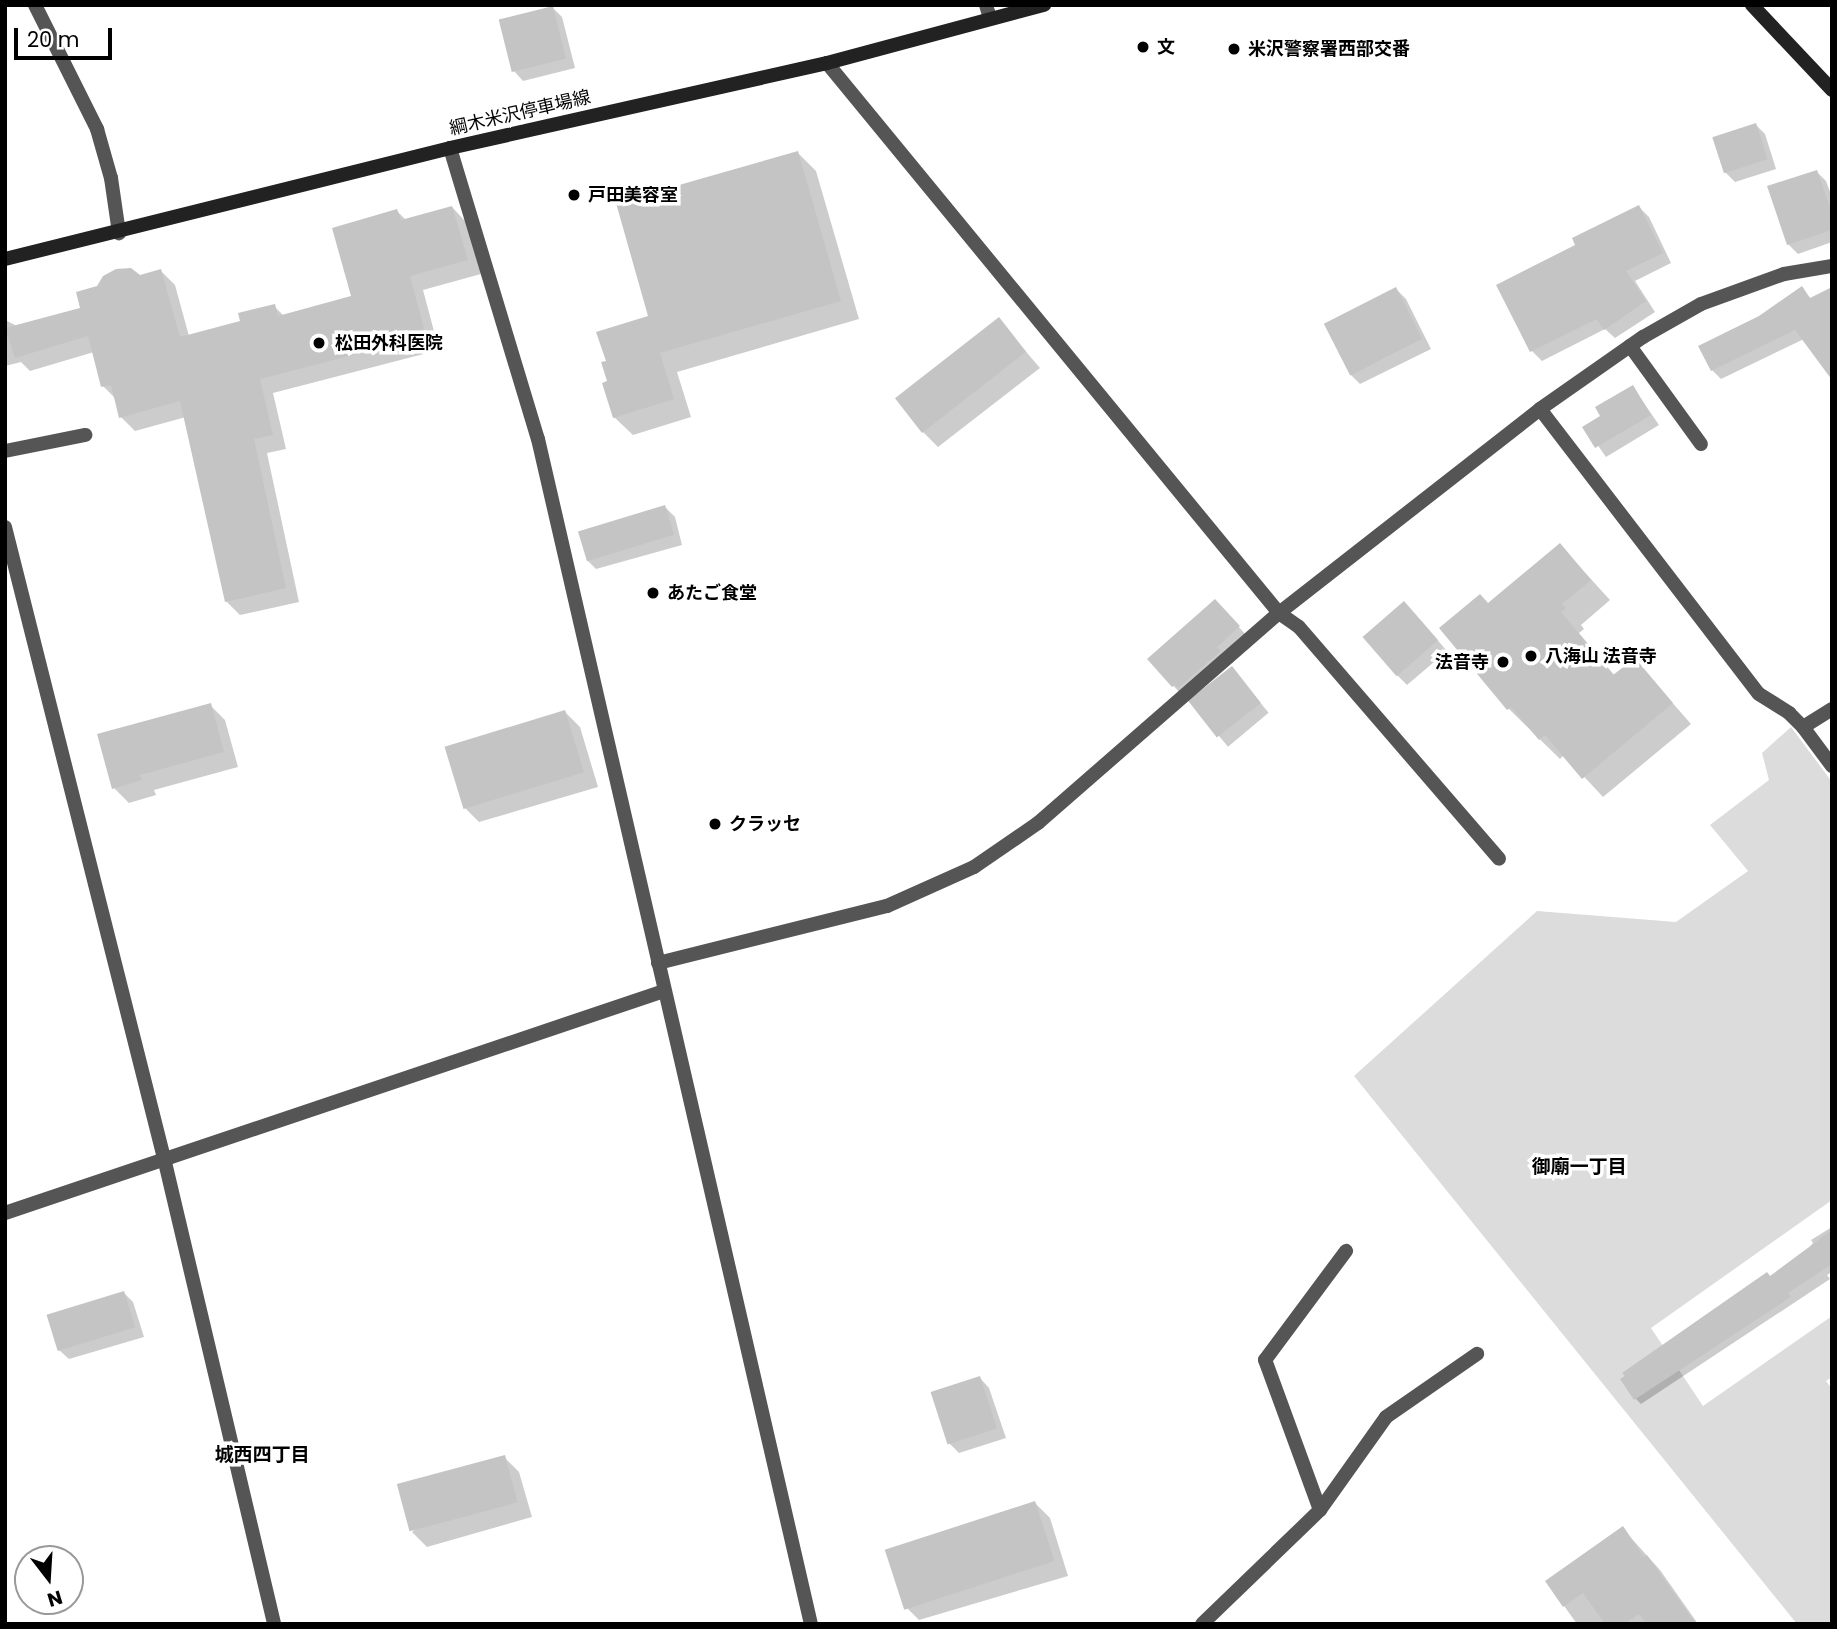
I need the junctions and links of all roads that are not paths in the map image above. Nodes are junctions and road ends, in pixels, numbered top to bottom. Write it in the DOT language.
graph roads {
  1 [pos="35,5"];
  2 [pos="1044,5"];
  3 [pos="1752,5"];
  4 [pos="988,12"];
  5 [pos="827,63"];
  6 [pos="1832,90"];
  7 [pos="450,148"];
  8 [pos="119,233"];
  9 [pos="5,260"];
  10 [pos="1832,266"];
  11 [pos="1630,346"];
  12 [pos="1540,409"];
  13 [pos="85,435"];
  14 [pos="1701,444"];
  15 [pos="5,451"];
  16 [pos="5,527"];
  17 [pos="1279,613"];
  18 [pos="1832,709"];
  19 [pos="1803,727"];
  20 [pos="1832,766"];
  21 [pos="1499,859"];
  22 [pos="658,963"];
  23 [pos="664,991"];
  24 [pos="164,1158"];
  25 [pos="5,1213"];
  26 [pos="1346,1251"];
  27 [pos="1477,1354"];
  28 [pos="1320,1510"];
  29 [pos="274,1624"];
  30 [pos="811,1624"];
  31 [pos="1202,1624"];
  1 -- 8 [label="street"];
  2 -- 4 [label="main road, 綱木米沢停車場線"];
  3 -- 6 [label="main road"];
  4 -- 5 [label="main road, 綱木米沢停車場線"];
  5 -- 7 [label="main road, 綱木米沢停車場線"];
  5 -- 17 [label="street"];
  7 -- 8 [label="main road, 綱木米沢停車場線"];
  7 -- 22 [label="street"];
  8 -- 9 [label="main road, 綱木米沢停車場線"];
  10 -- 11 [label="street"];
  11 -- 12 [label="street"];
  11 -- 14 [label="street"];
  12 -- 17 [label="street"];
  12 -- 19 [label="street"];
  13 -- 15 [label="street"];
  16 -- 24 [label="street"];
  17 -- 21 [label="street"];
  17 -- 22 [label="street"];
  18 -- 19 [label="street"];
  19 -- 20 [label="street"];
  22 -- 23 [label="street"];
  23 -- 24 [label="street"];
  23 -- 30 [label="street"];
  24 -- 25 [label="street"];
  24 -- 29 [label="street"];
  26 -- 28 [label="street"];
  27 -- 28 [label="street"];
  28 -- 31 [label="street"];
}
